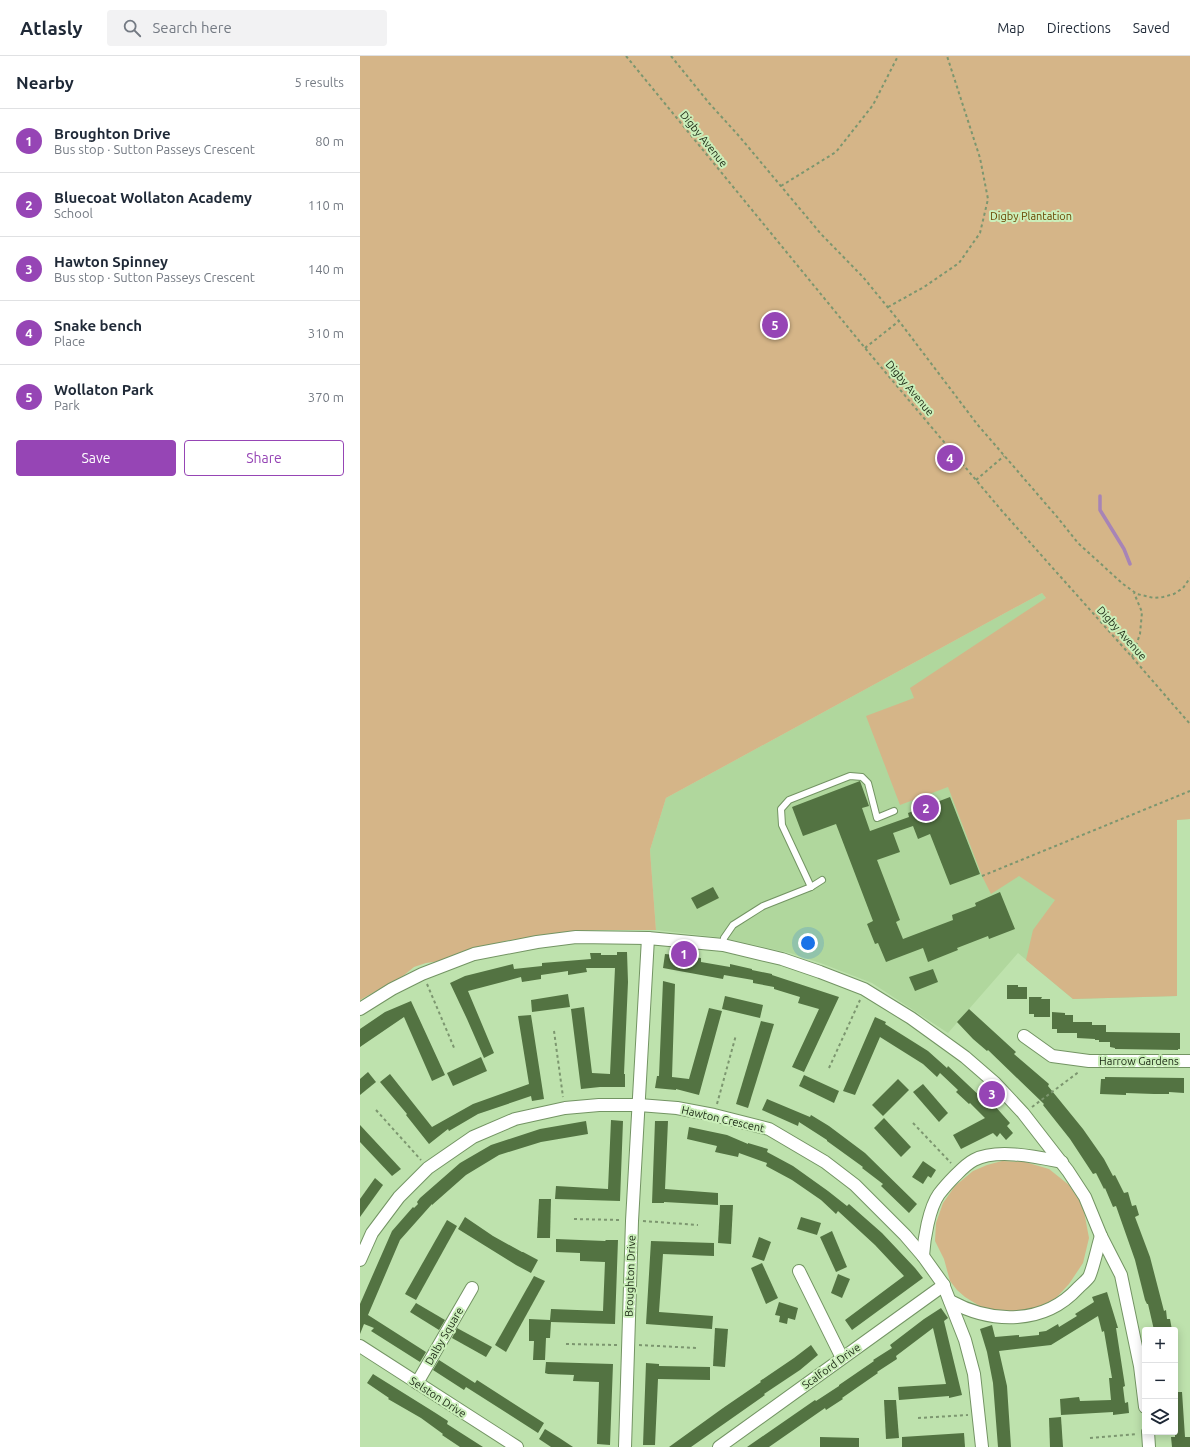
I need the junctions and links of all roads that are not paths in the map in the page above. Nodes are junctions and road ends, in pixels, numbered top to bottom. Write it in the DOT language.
graph roads {
  1 [pos="894,811"];
  2 [pos="822,880"];
  3 [pos="810,887"];
  4 [pos="648,938"];
  5 [pos="724,945"];
  6 [pos="360,1009"];
  7 [pos="1024,1036"];
  8 [pos="1190,1062"];
  9 [pos="639,1105"];
  10 [pos="1062,1162"];
  11 [pos="1102,1236"];
  12 [pos="923,1256"];
  13 [pos="360,1260"];
  14 [pos="799,1271"];
  15 [pos="944,1286"];
  16 [pos="472,1288"];
  17 [pos="950,1302"];
  18 [pos="360,1346"];
  19 [pos="842,1358"];
  20 [pos="417,1384"];
  21 [pos="1144,1399"];
  22 [pos="1148,1435"];
  23 [pos="517,1447"];
  24 [pos="624,1447"];
  25 [pos="719,1447"];
  26 [pos="982,1447"];
  27 [pos="1149,1447"];
  1 -- 3 [label="lane"];
  2 -- 3 [label="lane"];
  3 -- 5 [label="lane"];
  4 -- 5 [label="street"];
  4 -- 6 [label="street"];
  4 -- 9 [label="street, Broughton Drive"];
  5 -- 10 [label="street"];
  7 -- 8 [label="street, Harrow Gardens"];
  9 -- 12 [label="street, Hawton Crescent"];
  9 -- 13 [label="street, Hawton Crescent"];
  9 -- 24 [label="street, Broughton Drive"];
  10 -- 11 [label="street"];
  10 -- 12 [label="street"];
  11 -- 17 [label="street"];
  11 -- 21 [label="street"];
  12 -- 15 [label="street, Hawton Crescent"];
  14 -- 19 [label="street"];
  15 -- 17 [label="street, Hawton Crescent"];
  15 -- 19 [label="street, Scalford Drive"];
  16 -- 20 [label="street, Dalby Square"];
  17 -- 26 [label="street, Hawton Crescent"];
  18 -- 20 [label="street, Selston Drive"];
  19 -- 25 [label="street, Scalford Drive"];
  20 -- 23 [label="street, Selston Drive"];
  22 -- 27 [label="street"];
}
